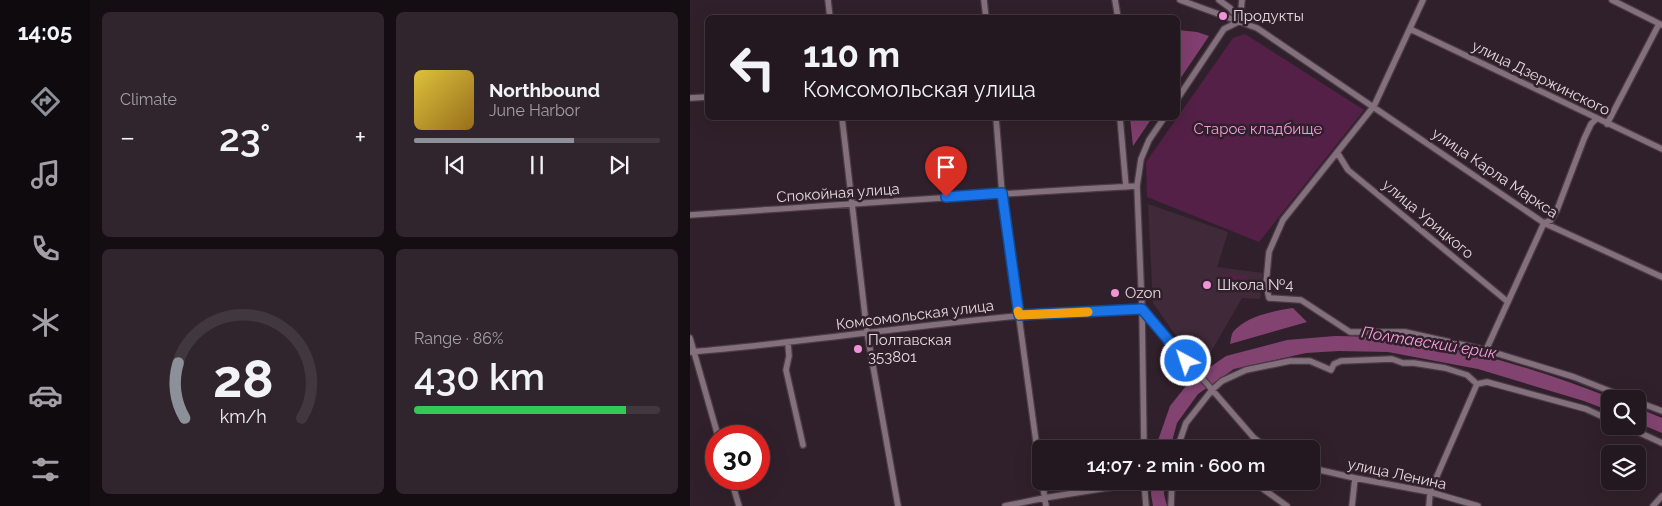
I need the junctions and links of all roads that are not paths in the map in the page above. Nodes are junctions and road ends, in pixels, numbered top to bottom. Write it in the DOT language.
graph roads {
  1 [pos="828,0"];
  2 [pos="984,0"];
  3 [pos="1115,0"];
  4 [pos="1180,0"];
  5 [pos="1219,0"];
  6 [pos="1242,0"];
  7 [pos="1424,0"];
  8 [pos="1612,0"];
  9 [pos="830,15"];
  10 [pos="986,15"];
  11 [pos="1118,15"];
  12 [pos="1240,21"];
  13 [pos="1661,25"];
  14 [pos="1410,29"];
  15 [pos="1180,95"];
  16 [pos="705,97"];
  17 [pos="690,98"];
  18 [pos="1374,106"];
  19 [pos="1596,119"];
  20 [pos="842,120"];
  21 [pos="996,120"];
  22 [pos="1120,120"];
  23 [pos="1163,120"];
  24 [pos="1607,124"];
  25 [pos="1662,149"];
  26 [pos="1337,152"];
  27 [pos="1137,186"];
  28 [pos="1126,187"];
  29 [pos="1002,193"];
  30 [pos="852,205"];
  31 [pos="690,215"];
  32 [pos="1544,223"];
  33 [pos="1662,277"];
  34 [pos="1508,302"];
  35 [pos="1142,309"];
  36 [pos="1019,315"];
  37 [pos="867,332"];
  38 [pos="690,338"];
  39 [pos="788,343"];
  40 [pos="1486,350"];
  41 [pos="692,352"];
  42 [pos="1477,384"];
  43 [pos="1212,390"];
  44 [pos="1607,390"];
  45 [pos="1646,405"];
  46 [pos="1662,411"];
  47 [pos="1601,416"];
  48 [pos="715,425"];
  49 [pos="1645,435"];
  50 [pos="1037,440"];
  51 [pos="1144,440"];
  52 [pos="1180,440"];
  53 [pos="1256,440"];
  54 [pos="1662,443"];
  55 [pos="803,445"];
  56 [pos="1320,470"];
  57 [pos="1355,478"];
  58 [pos="734,490"];
  59 [pos="1043,490"];
  60 [pos="1094,490"];
  61 [pos="1145,490"];
  62 [pos="1172,490"];
  63 [pos="1264,490"];
  64 [pos="1430,492"];
  65 [pos="1662,496"];
  66 [pos="1044,498"];
  67 [pos="739,506"];
  68 [pos="898,506"];
  69 [pos="1005,506"];
  70 [pos="1046,506"];
  71 [pos="1146,506"];
  72 [pos="1172,506"];
  73 [pos="1287,506"];
  74 [pos="1352,506"];
  75 [pos="1429,506"];
  76 [pos="1478,506"];
  77 [pos="1653,506"];
  1 -- 9 [label="street"];
  2 -- 10 [label="street"];
  3 -- 11 [label="street"];
  4 -- 12 [label="street, улица Карла Маркса"];
  5 -- 12 [label="street"];
  6 -- 12 [label="street"];
  7 -- 14 [label="street"];
  8 -- 13 [label="street"];
  12 -- 15 [label="street"];
  12 -- 18 [label="street, улица Карла Маркса"];
  13 -- 24 [label="street"];
  14 -- 18 [label="street"];
  14 -- 19 [label="street, улица Дзержинского"];
  16 -- 17 [label="street"];
  18 -- 26 [label="street"];
  18 -- 32 [label="street, улица Карла Маркса"];
  19 -- 24 [label="street, улица Дзержинского"];
  19 -- 32 [label="street"];
  20 -- 30 [label="street"];
  21 -- 29 [label="street"];
  22 -- 28 [label="street"];
  23 -- 27 [label="street"];
  24 -- 25 [label="street, улица Дзержинского"];
  26 -- 34 [label="street, улица Урицкого"];
  26 -- 40 [label="street"];
  27 -- 28 [label="street, Спокойная улица"];
  27 -- 35 [label="street"];
  28 -- 29 [label="street, Спокойная улица"];
  29 -- 30 [label="street, Спокойная улица"];
  29 -- 36 [label="street"];
  30 -- 31 [label="street, Спокойная улица"];
  30 -- 37 [label="street"];
  32 -- 33 [label="street, улица Карла Маркса"];
  32 -- 34 [label="street"];
  34 -- 40 [label="street"];
  35 -- 36 [label="street, Комсомольская улица"];
  35 -- 43 [label="street"];
  35 -- 51 [label="street"];
  36 -- 37 [label="street, Комсомольская улица"];
  36 -- 50 [label="street"];
  37 -- 39 [label="street, Комсомольская улица"];
  37 -- 68 [label="street"];
  38 -- 41 [label="street"];
  39 -- 41 [label="street, Комсомольская улица"];
  39 -- 55 [label="street"];
  40 -- 44 [label="street"];
  41 -- 48 [label="street"];
  42 -- 43 [label="street"];
  42 -- 47 [label="street"];
  42 -- 64 [label="street"];
  43 -- 52 [label="street"];
  43 -- 53 [label="street"];
  45 -- 46 [label="street"];
  49 -- 54 [label="street"];
  56 -- 57 [label="street, улица Ленина"];
  57 -- 64 [label="street, улица Ленина"];
  57 -- 74 [label="street"];
  58 -- 67 [label="street"];
  59 -- 66 [label="street"];
  60 -- 66 [label="street"];
  61 -- 71 [label="street"];
  62 -- 72 [label="street"];
  63 -- 73 [label="street"];
  64 -- 75 [label="street"];
  64 -- 76 [label="street, улица Ленина"];
  65 -- 77 [label="street"];
  66 -- 69 [label="street"];
  66 -- 70 [label="street"];
}
